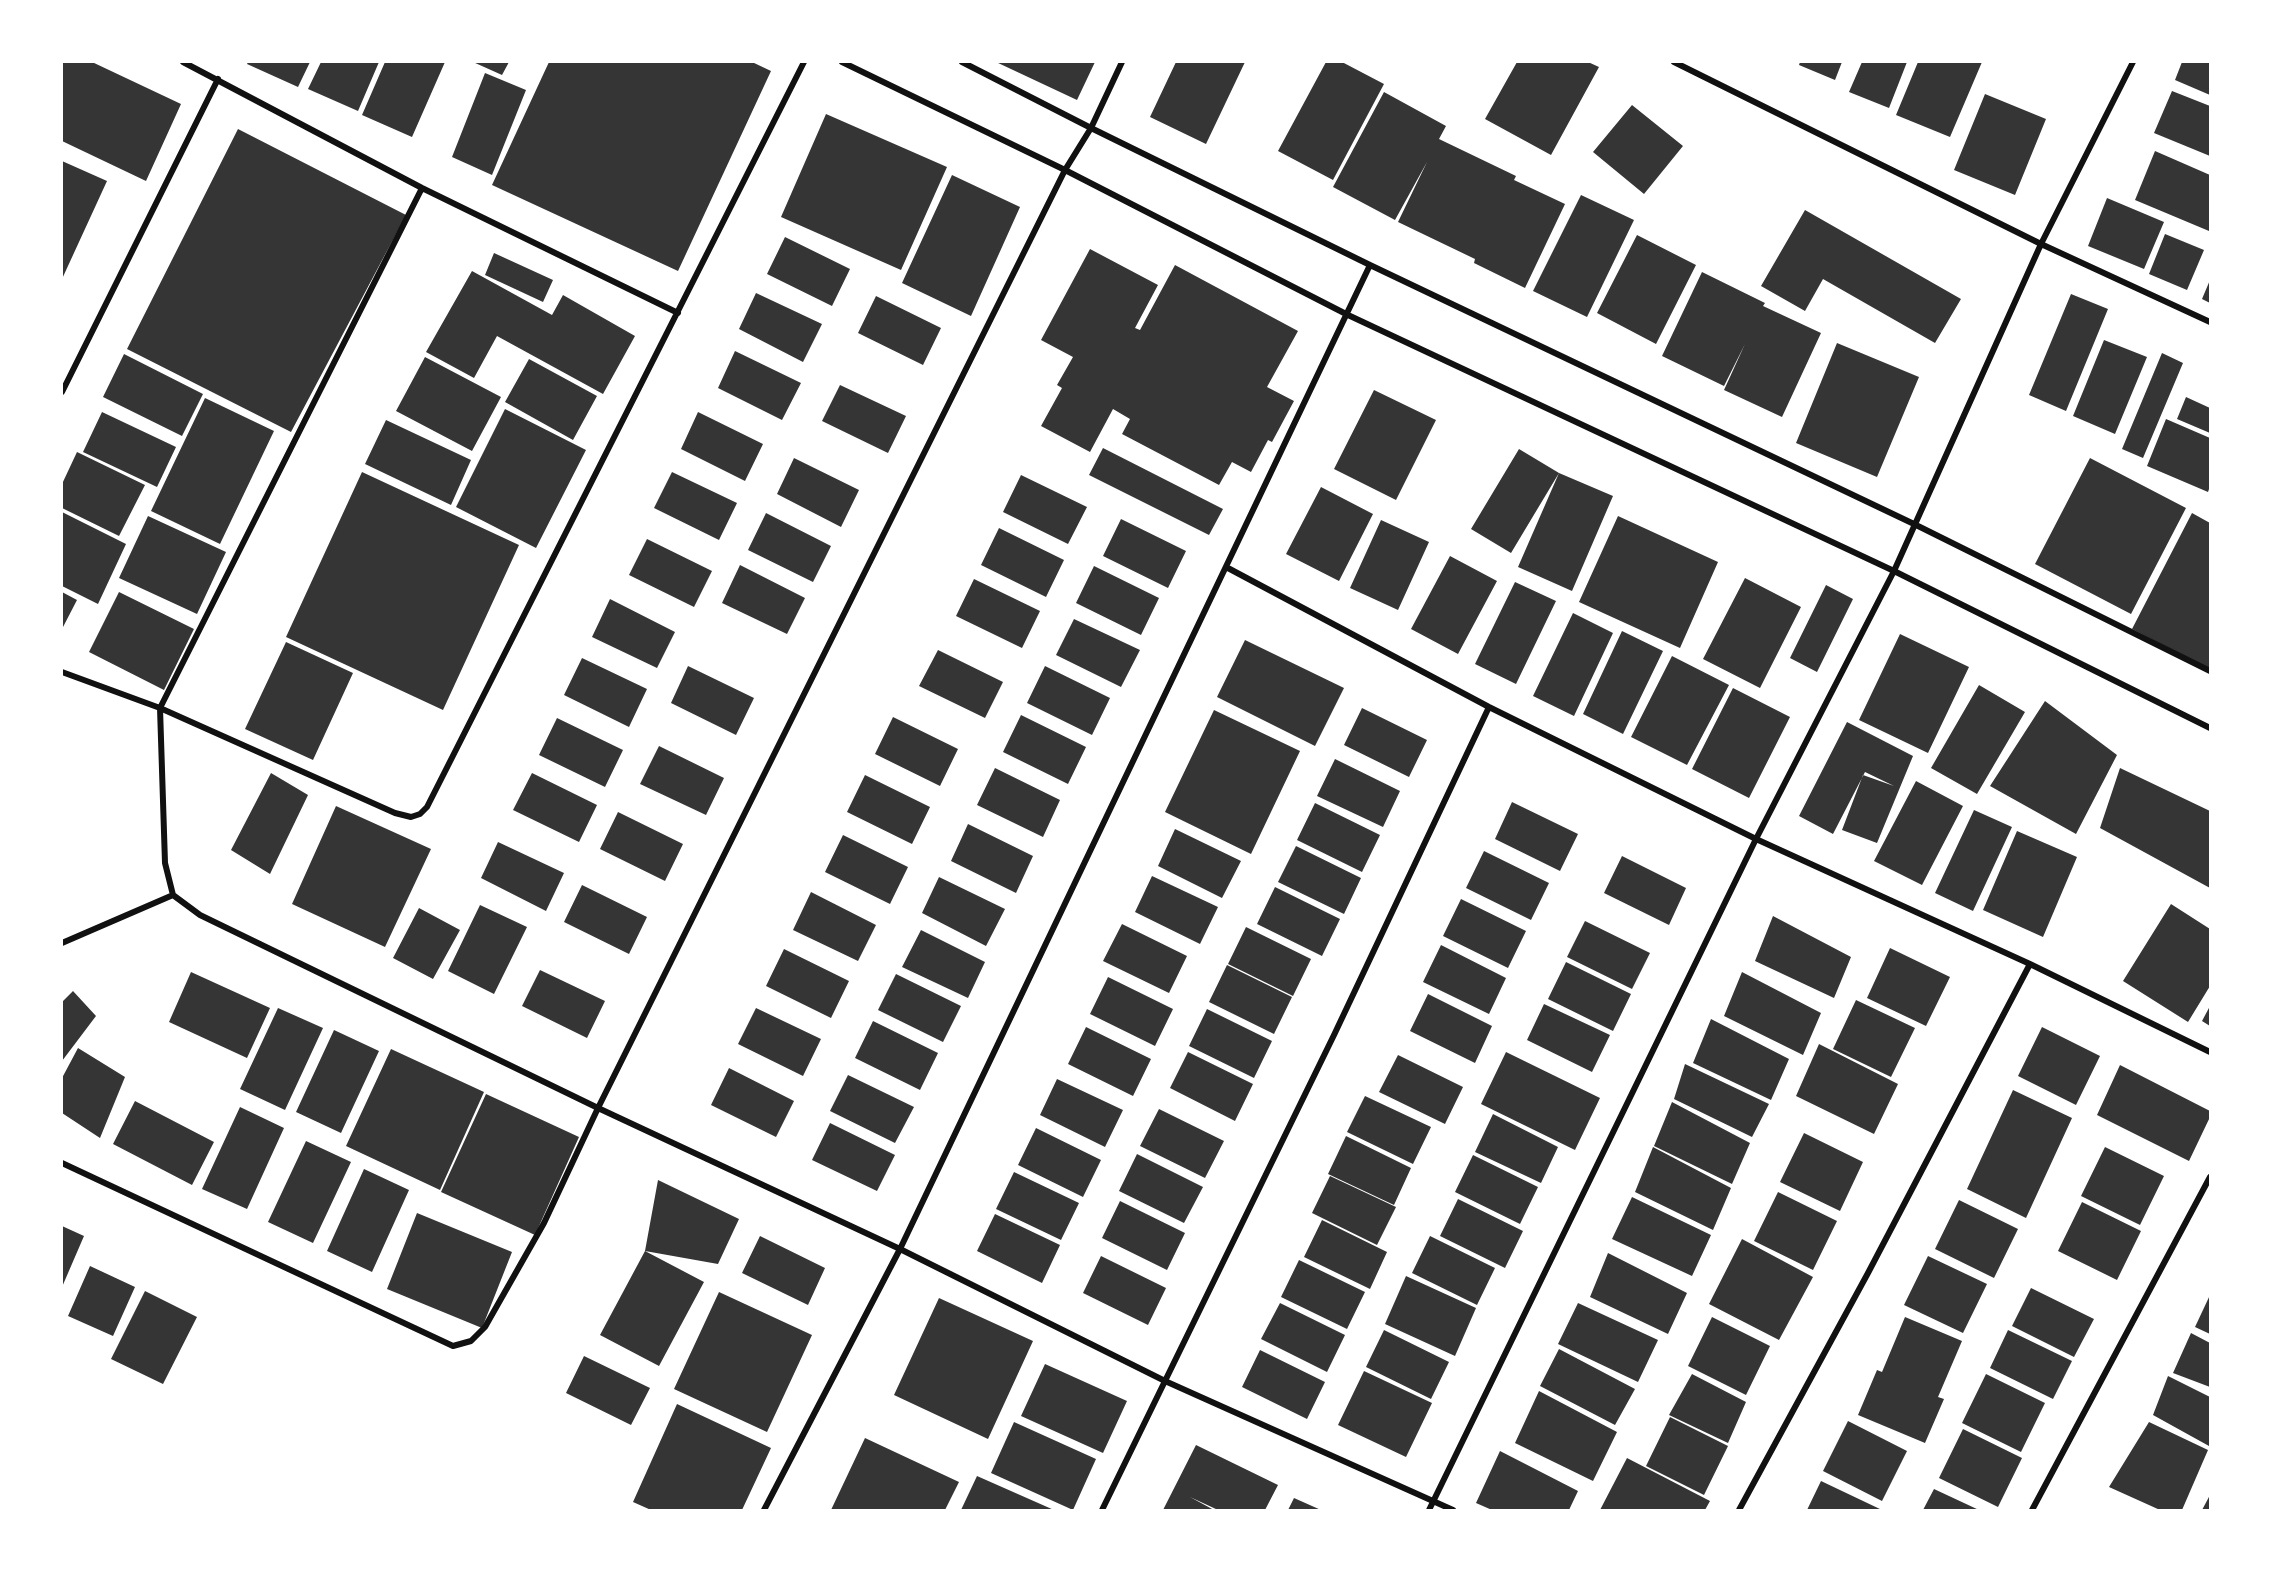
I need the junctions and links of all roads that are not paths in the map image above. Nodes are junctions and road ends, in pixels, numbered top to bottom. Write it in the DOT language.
graph roads {
  1 [pos="183,62"];
  2 [pos="804,62"];
  3 [pos="842,62"];
  4 [pos="962,62"];
  5 [pos="1122,62"];
  6 [pos="1674,62"];
  7 [pos="2133,62"];
  8 [pos="218,79"];
  9 [pos="1091,128"];
  10 [pos="1065,170"];
  11 [pos="422,188"];
  12 [pos="2041,244"];
  13 [pos="1370,265"];
  14 [pos="678,313"];
  15 [pos="1348,315"];
  16 [pos="2211,322"];
  17 [pos="62,392"];
  18 [pos="1914,524"];
  19 [pos="1226,567"];
  20 [pos="1894,571"];
  21 [pos="2211,671"];
  22 [pos="62,672"];
  23 [pos="1489,707"];
  24 [pos="160,708"];
  25 [pos="2211,728"];
  26 [pos="1756,839"];
  27 [pos="173,895"];
  28 [pos="62,943"];
  29 [pos="2030,964"];
  30 [pos="2211,1052"];
  31 [pos="598,1108"];
  32 [pos="62,1163"];
  33 [pos="2211,1177"];
  34 [pos="900,1249"];
  35 [pos="1165,1381"];
  36 [pos="1433,1502"];
  37 [pos="764,1510"];
  38 [pos="1102,1510"];
  39 [pos="1429,1510"];
  40 [pos="1453,1510"];
  41 [pos="1740,1510"];
  42 [pos="2032,1510"];
  1 -- 8 [label="street"];
  2 -- 14 [label="street"];
  3 -- 10 [label="street"];
  4 -- 9 [label="street"];
  5 -- 9 [label="street"];
  6 -- 12 [label="street"];
  7 -- 12 [label="street"];
  8 -- 11 [label="street"];
  8 -- 17 [label="street"];
  9 -- 10 [label="street"];
  9 -- 13 [label="street"];
  10 -- 15 [label="street"];
  10 -- 31 [label="street"];
  11 -- 14 [label="street"];
  11 -- 24 [label="street"];
  12 -- 16 [label="street"];
  12 -- 18 [label="street"];
  13 -- 15 [label="street"];
  13 -- 18 [label="street"];
  14 -- 24 [label="street"];
  15 -- 19 [label="street"];
  15 -- 20 [label="street"];
  18 -- 20 [label="street"];
  18 -- 21 [label="street"];
  19 -- 23 [label="street"];
  19 -- 34 [label="street"];
  20 -- 25 [label="street"];
  20 -- 26 [label="street"];
  22 -- 24 [label="street"];
  23 -- 26 [label="street"];
  23 -- 35 [label="street"];
  24 -- 27 [label="street"];
  26 -- 29 [label="street"];
  26 -- 36 [label="street"];
  27 -- 28 [label="street"];
  27 -- 31 [label="street"];
  29 -- 30 [label="street"];
  29 -- 41 [label="street"];
  31 -- 32 [label="street"];
  31 -- 34 [label="street"];
  33 -- 42 [label="street"];
  34 -- 35 [label="street"];
  34 -- 37 [label="street"];
  35 -- 36 [label="street"];
  35 -- 38 [label="street"];
  36 -- 39 [label="street"];
  36 -- 40 [label="street"];
}
